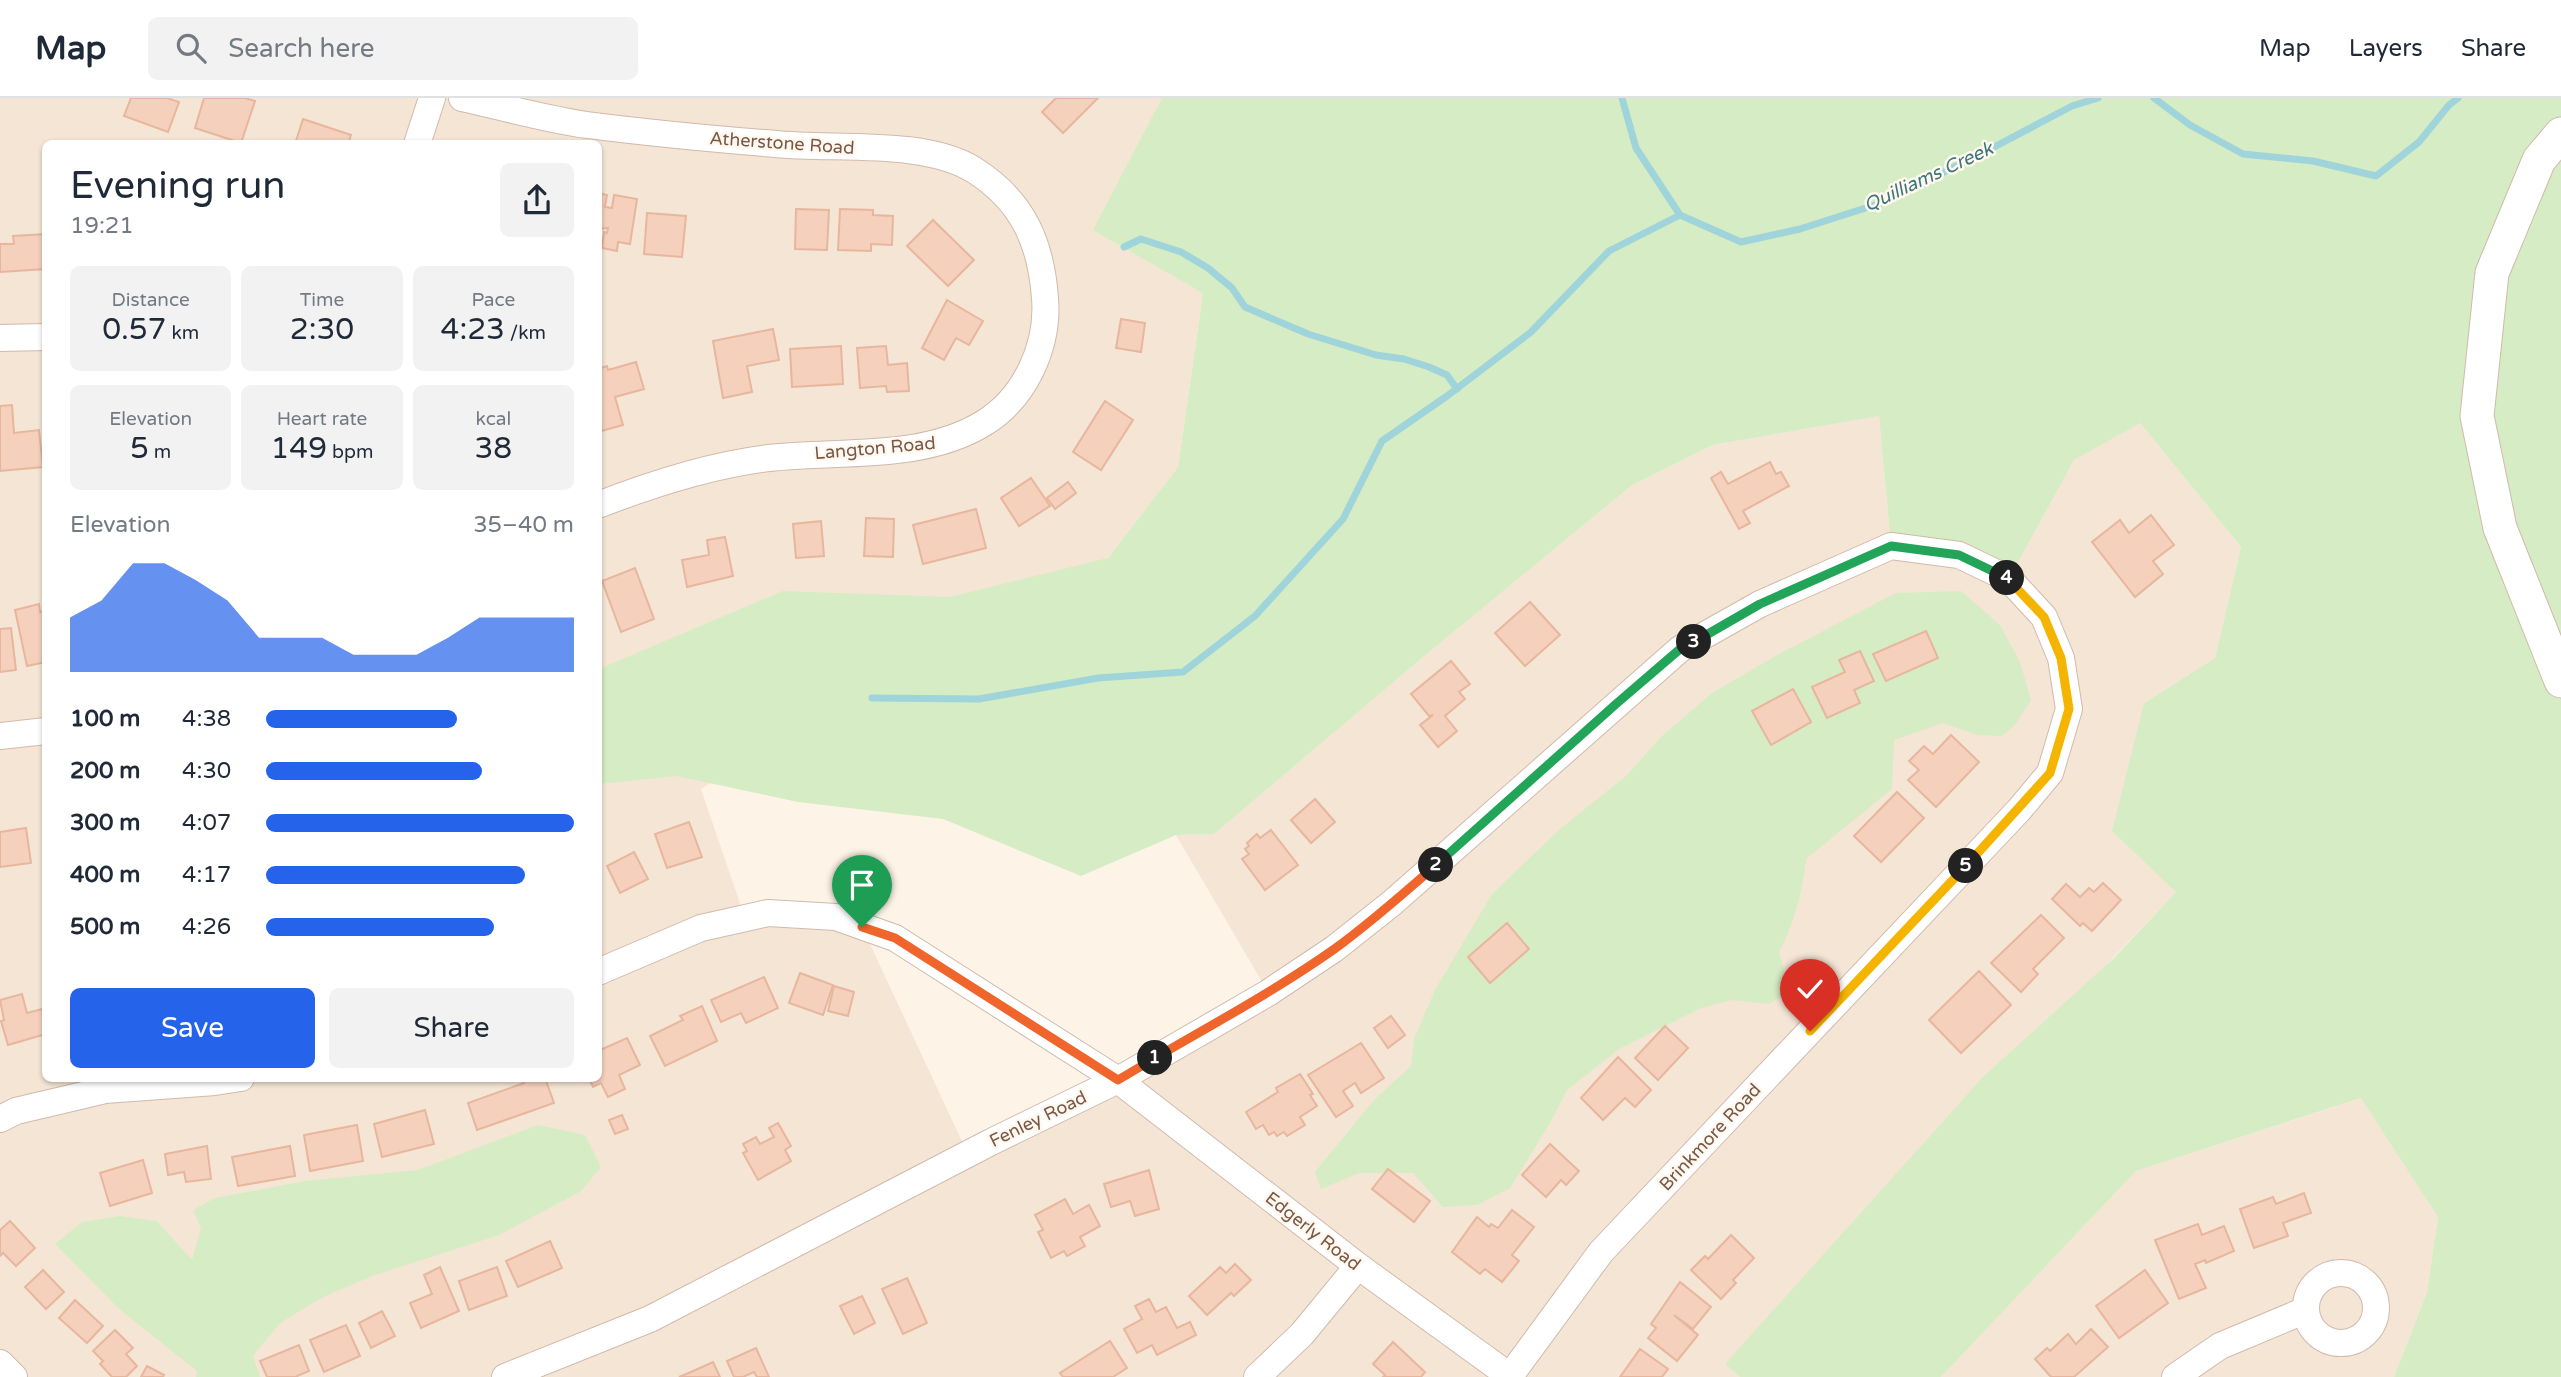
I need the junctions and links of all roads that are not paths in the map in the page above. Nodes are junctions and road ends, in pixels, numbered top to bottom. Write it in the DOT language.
graph roads {
  1 [pos="432,98"];
  2 [pos="462,98"];
  3 [pos="2561,134"];
  4 [pos="418,140"];
  5 [pos="1043,273"];
  6 [pos="42,337"];
  7 [pos="0,338"];
  8 [pos="602,503"];
  9 [pos="2561,681"];
  10 [pos="2069,709"];
  11 [pos="42,731"];
  12 [pos="0,736"];
  13 [pos="602,970"];
  14 [pos="1118,1080"];
  15 [pos="215,1082"];
  16 [pos="0,1119"];
  17 [pos="1358,1266"];
  18 [pos="2306,1310"];
  19 [pos="0,1363"];
  20 [pos="14,1377"];
  21 [pos="505,1377"];
  22 [pos="1257,1377"];
  23 [pos="1511,1377"];
  24 [pos="2175,1377"];
  1 -- 4 [label="street"];
  2 -- 5 [label="street, Atherstone Road"];
  3 -- 9 [label="street"];
  5 -- 8 [label="street, Langton Road"];
  6 -- 7 [label="street"];
  10 -- 14 [label="street, Fenley Road"];
  10 -- 23 [label="street, Brinkmore Road"];
  11 -- 12 [label="street"];
  13 -- 14 [label="street, Edgerly Road"];
  14 -- 17 [label="street, Edgerly Road"];
  14 -- 21 [label="street, Fenley Road"];
  15 -- 16 [label="street"];
  17 -- 22 [label="street"];
  17 -- 23 [label="street, Edgerly Road"];
  18 -- 24 [label="street"];
  19 -- 20 [label="street"];
}
